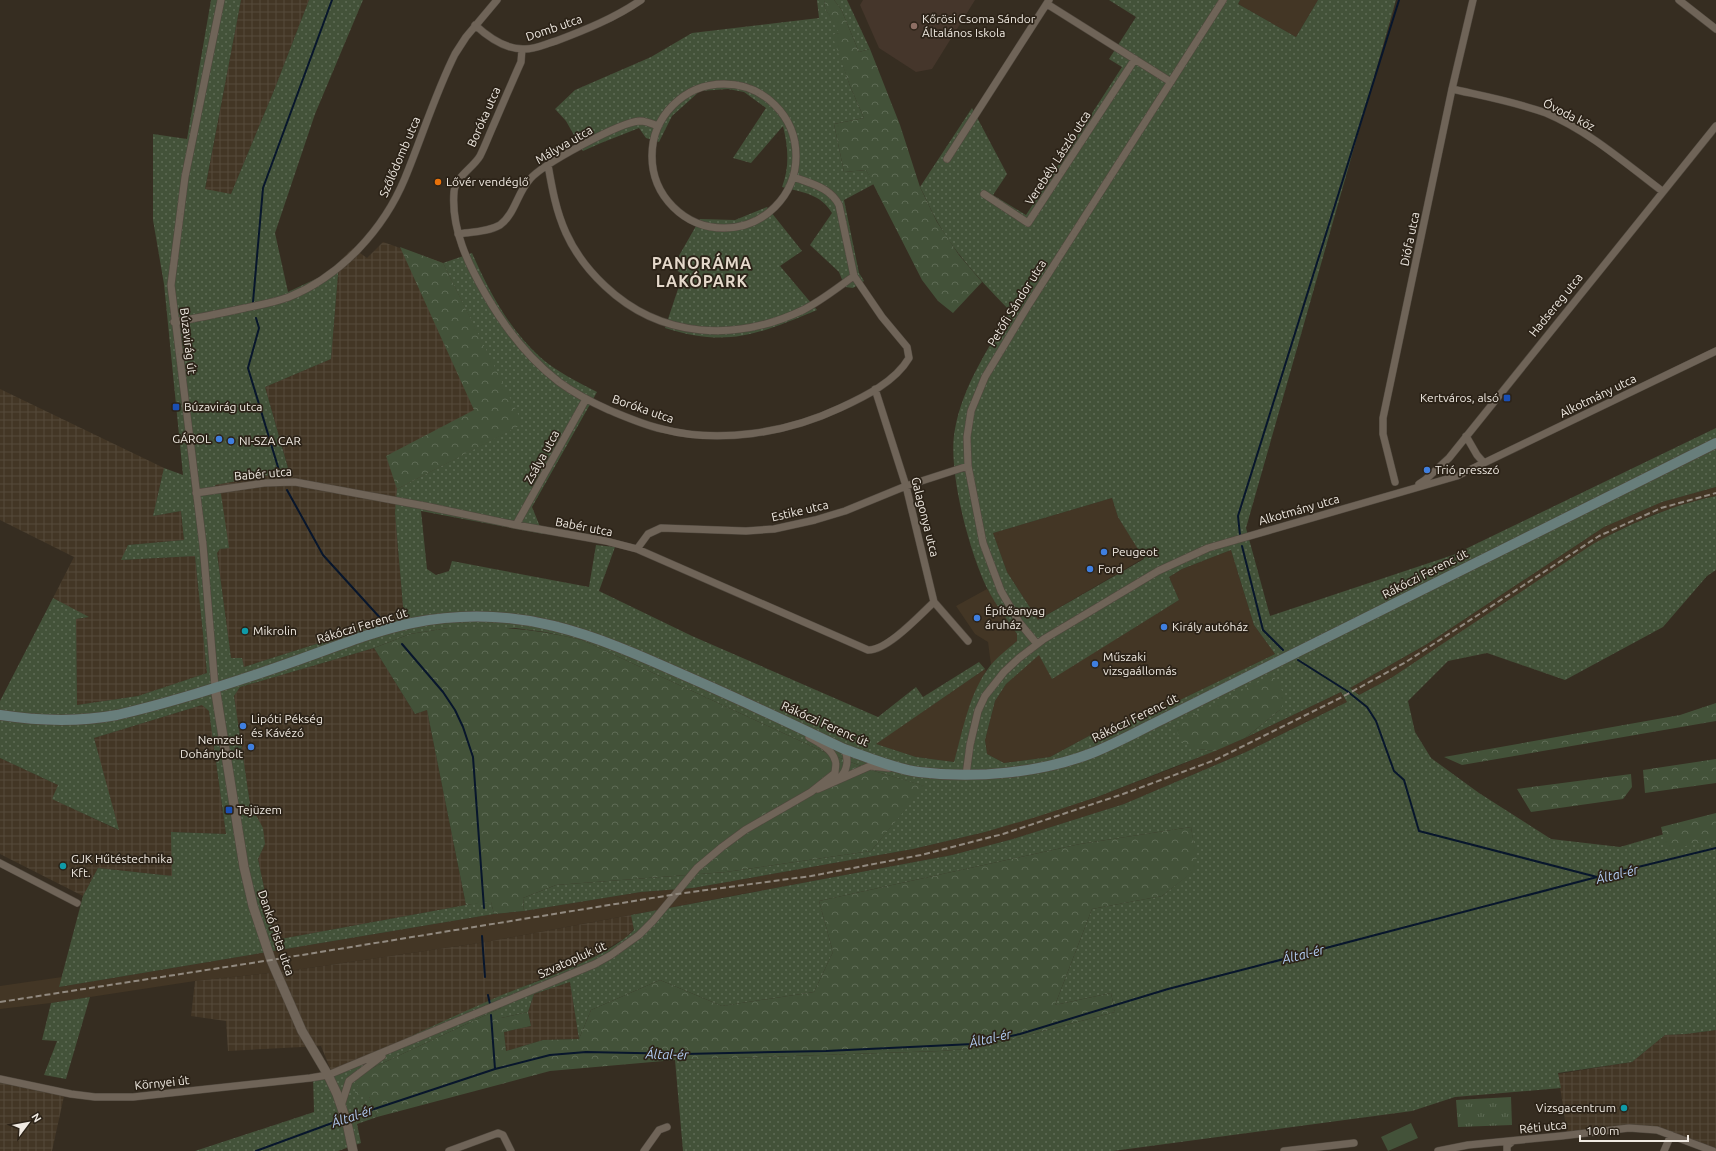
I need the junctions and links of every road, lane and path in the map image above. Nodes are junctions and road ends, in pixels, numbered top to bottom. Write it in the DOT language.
graph roads {
  1 [pos="220,0"];
  2 [pos="497,0"];
  3 [pos="641,0"];
  4 [pos="1223,0"];
  5 [pos="1473,0"];
  6 [pos="1679,0"];
  7 [pos="1048,2"];
  8 [pos="475,25"];
  9 [pos="1716,29"];
  10 [pos="522,49"];
  11 [pos="1135,59"];
  12 [pos="1171,82"];
  13 [pos="1452,88"];
  14 [pos="658,126"];
  15 [pos="1716,126"];
  16 [pos="947,159"];
  17 [pos="548,165"];
  18 [pos="794,177"];
  19 [pos="1662,191"];
  20 [pos="984,194"];
  21 [pos="458,234"];
  22 [pos="854,276"];
  23 [pos="174,322"];
  24 [pos="1716,351"];
  25 [pos="875,389"];
  26 [pos="586,399"];
  27 [pos="1466,436"];
  28 [pos="1716,443"];
  29 [pos="1484,463"];
  30 [pos="968,466"];
  31 [pos="1395,482"];
  32 [pos="906,486"];
  33 [pos="1406,490"];
  34 [pos="196,493"];
  35 [pos="516,525"];
  36 [pos="637,549"];
  37 [pos="934,602"];
  38 [pos="968,641"];
  39 [pos="1037,644"];
  40 [pos="215,686"];
  41 [pos="0,715"];
  42 [pos="775,716"];
  43 [pos="846,753"];
  44 [pos="918,772"];
  45 [pos="835,773"];
  46 [pos="966,774"];
  47 [pos="833,783"];
  48 [pos="811,792"];
  49 [pos="0,863"];
  50 [pos="77,903"];
  51 [pos="390,1050"];
  52 [pos="328,1075"];
  53 [pos="0,1079"];
  54 [pos="344,1115"];
  55 [pos="667,1127"];
  56 [pos="1671,1135"];
  57 [pos="1512,1141"];
  58 [pos="1354,1143"];
  59 [pos="353,1151"];
  60 [pos="449,1151"];
  61 [pos="511,1151"];
  62 [pos="644,1151"];
  63 [pos="1284,1151"];
  64 [pos="1438,1151"];
  65 [pos="1507,1151"];
  66 [pos="1664,1151"];
  67 [pos="1713,1151"];
  1 -- 23 [label="street, Búzavirág út"];
  2 -- 8 [label="street, Szőlődomb utca"];
  3 -- 10 [label="street, Domb utca"];
  4 -- 12 [label="street, Petőfi Sándor utca"];
  5 -- 13 [label="street, Diófa utca"];
  6 -- 9 [label="street"];
  7 -- 11 [label="street"];
  7 -- 16 [label="street"];
  8 -- 10 [label="street, Domb utca"];
  8 -- 23 [label="street, Szőlődomb utca"];
  10 -- 21 [label="street, Boróka utca"];
  11 -- 12 [label="street"];
  11 -- 20 [label="street, Verebély László utca"];
  12 -- 30 [label="street, Petőfi Sándor utca"];
  13 -- 19 [label="street, Óvoda köz"];
  13 -- 31 [label="street, Diófa utca"];
  14 -- 17 [label="street, Mályva utca"];
  14 -- 18 [label="street"];
  14 -- 18 [label="street"];
  15 -- 19 [label="street, Hadsereg utca"];
  17 -- 21 [label="street, Mályva utca"];
  17 -- 22 [label="street"];
  18 -- 22 [label="street, Boróka utca"];
  19 -- 27 [label="street, Hadsereg utca"];
  21 -- 26 [label="street, Boróka utca"];
  22 -- 25 [label="street, Boróka utca"];
  23 -- 34 [label="street, Búzavirág út"];
  24 -- 29 [label="street, Alkotmány utca"];
  25 -- 26 [label="street, Boróka utca"];
  25 -- 32 [label="street, Galagonya utca"];
  26 -- 35 [label="street, Zsálya utca"];
  27 -- 29 [label="street"];
  27 -- 33 [label="street, Hadsereg utca"];
  28 -- 46 [label="main road, Rákóczi Ferenc út"];
  29 -- 33 [label="street, Alkotmány utca"];
  30 -- 32 [label="street, Estike utca"];
  30 -- 39 [label="street, Petőfi Sándor utca"];
  32 -- 36 [label="street, Estike utca"];
  32 -- 37 [label="street, Galagonya utca"];
  33 -- 39 [label="street, Alkotmány utca"];
  34 -- 35 [label="street, Babér utca"];
  34 -- 40 [label="street, Búzavirág út"];
  35 -- 36 [label="street, Babér utca"];
  36 -- 37 [label="street, Babér utca"];
  37 -- 38 [label="street, Galagonya utca"];
  39 -- 46 [label="street, Alkotmány utca"];
  40 -- 41 [label="main road, Rákóczi Ferenc út"];
  40 -- 42 [label="main road, Rákóczi Ferenc út"];
  40 -- 52 [label="street, Dankó Pista utca"];
  42 -- 43 [label="main road, Rákóczi Ferenc út"];
  42 -- 45 [label="street"];
  43 -- 44 [label="main road, Rákóczi Ferenc út"];
  43 -- 45 [label="street, Szvatopluk út"];
  43 -- 47 [label="street"];
  44 -- 46 [label="main road, Rákóczi Ferenc út"];
  44 -- 47 [label="street, Szvatopluk út"];
  45 -- 48 [label="street, Szvatopluk út"];
  47 -- 48 [label="street, Szvatopluk út"];
  48 -- 51 [label="street, Szvatopluk út"];
  49 -- 50 [label="street"];
  51 -- 52 [label="street, Szvatopluk út"];
  51 -- 54 [label="street, Szvatopluk út"];
  52 -- 53 [label="street, Környei út"];
  52 -- 54 [label="street, Dankó Pista utca"];
  54 -- 59 [label="street, Dankó Pista utca"];
  55 -- 62 [label="street"];
  56 -- 57 [label="street, Réti utca"];
  56 -- 66 [label="street"];
  56 -- 67 [label="street, Réti utca"];
  57 -- 64 [label="street, Réti utca"];
  57 -- 65 [label="street, Réti utca"];
  58 -- 63 [label="street"];
  60 -- 61 [label="street"];
}
